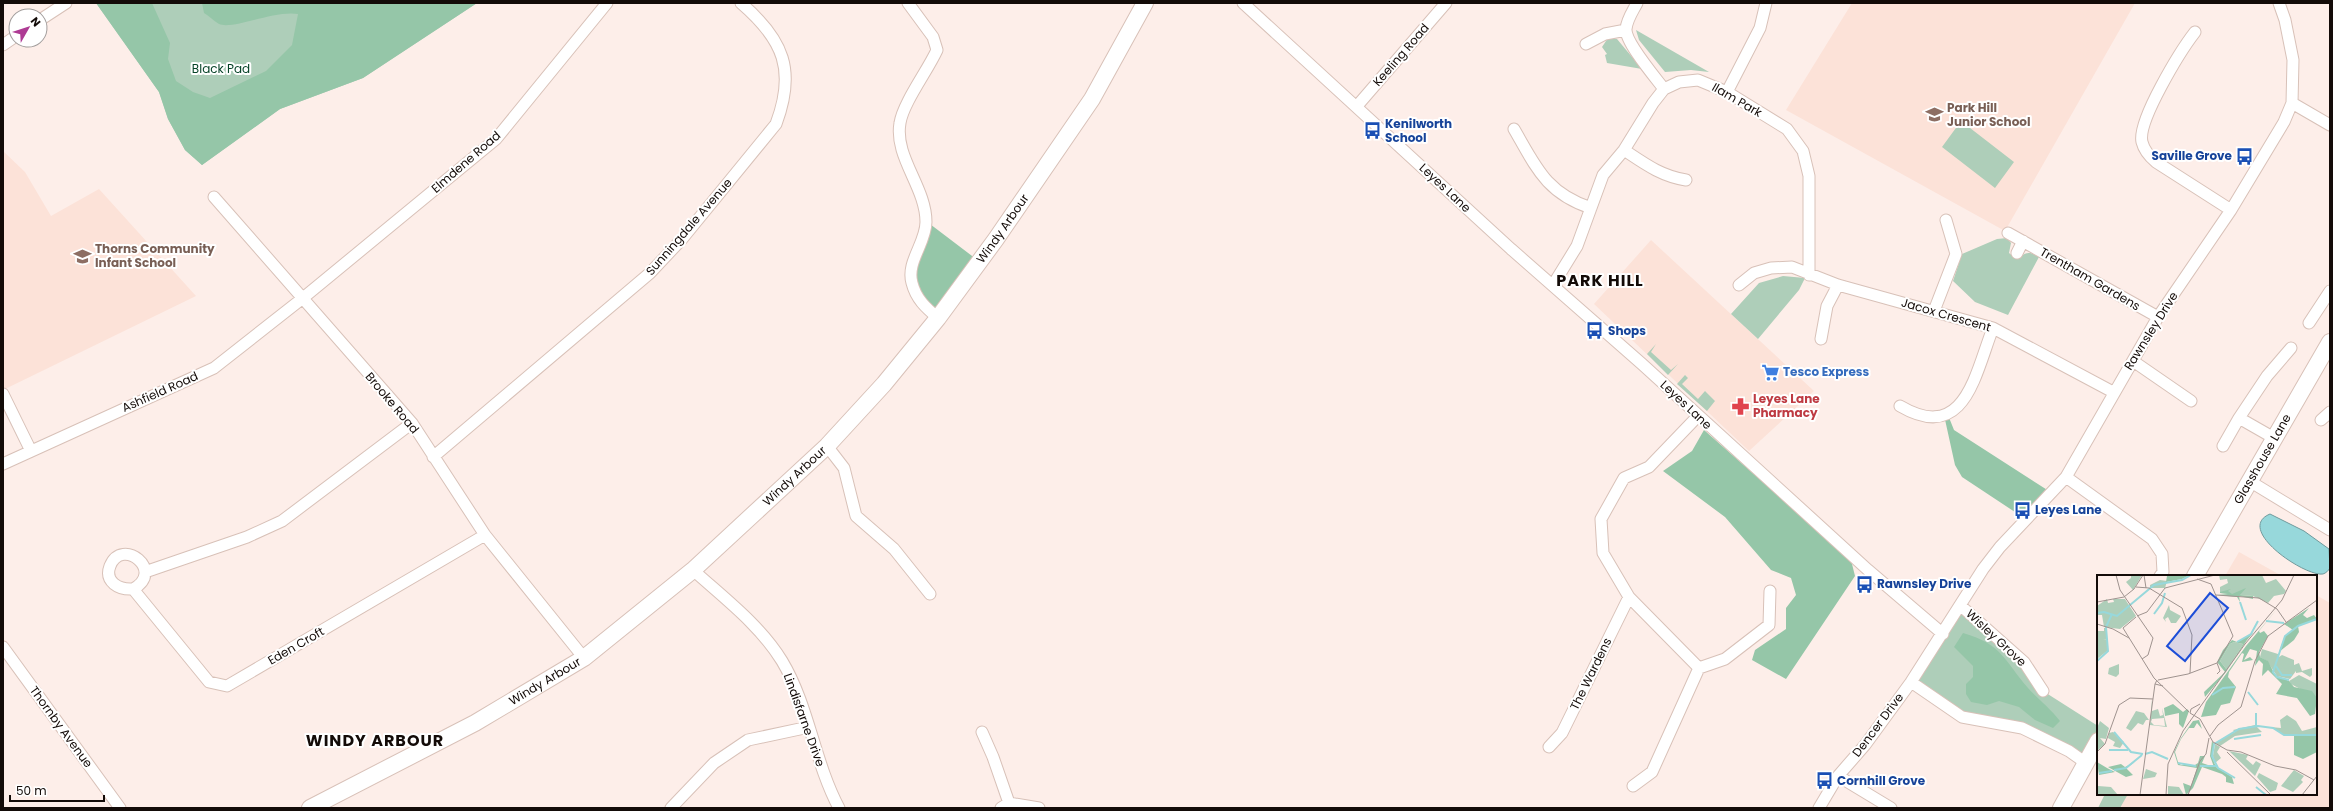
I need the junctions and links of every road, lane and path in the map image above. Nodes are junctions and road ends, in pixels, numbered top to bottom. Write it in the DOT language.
graph roads {
  1 [pos="66,3"];
  2 [pos="607,3"];
  3 [pos="742,3"];
  4 [pos="908,3"];
  5 [pos="1145,3"];
  6 [pos="1243,3"];
  7 [pos="1446,3"];
  8 [pos="1637,3"];
  9 [pos="1766,3"];
  10 [pos="2279,3"];
  11 [pos="48,15"];
  12 [pos="1626,30"];
  13 [pos="2195,32"];
  14 [pos="1586,44"];
  15 [pos="1664,89"];
  16 [pos="1727,92"];
  17 [pos="2292,103"];
  18 [pos="1357,106"];
  19 [pos="2330,125"];
  20 [pos="1514,129"];
  21 [pos="1624,150"];
  22 [pos="1686,180"];
  23 [pos="214,197"];
  24 [pos="1591,208"];
  25 [pos="2231,210"];
  26 [pos="1946,220"];
  27 [pos="2008,233"];
  28 [pos="2023,241"];
  29 [pos="2017,253"];
  30 [pos="1809,275"];
  31 [pos="1553,285"];
  32 [pos="1838,285"];
  33 [pos="1739,286"];
  34 [pos="2330,291"];
  35 [pos="303,298"];
  36 [pos="1934,311"];
  37 [pos="2158,317"];
  38 [pos="938,318"];
  39 [pos="2309,323"];
  40 [pos="1993,328"];
  41 [pos="1821,339"];
  42 [pos="2330,342"];
  43 [pos="2291,348"];
  44 [pos="2133,361"];
  45 [pos="2113,392"];
  46 [pos="3,394"];
  47 [pos="2191,401"];
  48 [pos="1900,406"];
  49 [pos="2330,412"];
  50 [pos="1698,416"];
  51 [pos="2239,418"];
  52 [pos="2321,420"];
  53 [pos="412,423"];
  54 [pos="2274,438"];
  55 [pos="827,446"];
  56 [pos="2223,446"];
  57 [pos="31,451"];
  58 [pos="433,457"];
  59 [pos="3,464"];
  60 [pos="2066,478"];
  61 [pos="2251,482"];
  62 [pos="2330,530"];
  63 [pos="485,535"];
  64 [pos="692,570"];
  65 [pos="145,572"];
  66 [pos="2161,575"];
  67 [pos="2197,575"];
  68 [pos="133,589"];
  69 [pos="1770,591"];
  70 [pos="930,594"];
  71 [pos="1629,597"];
  72 [pos="1961,606"];
  73 [pos="1943,634"];
  74 [pos="3,647"];
  75 [pos="584,658"];
  76 [pos="1699,668"];
  77 [pos="1911,682"];
  78 [pos="2043,691"];
  79 [pos="809,727"];
  80 [pos="982,732"];
  81 [pos="2097,744"];
  82 [pos="1549,747"];
  83 [pos="2086,763"];
  84 [pos="1838,776"];
  85 [pos="1633,786"];
  86 [pos="1005,805"];
  87 [pos="120,808"];
  88 [pos="310,808"];
  89 [pos="671,808"];
  90 [pos="838,808"];
  91 [pos="1039,808"];
  92 [pos="1819,808"];
  93 [pos="1891,808"];
  94 [pos="2061,808"];
  1 -- 11 [label="street"];
  2 -- 35 [label="street, Elmdene Road"];
  3 -- 58 [label="street, Sunningdale Avenue"];
  4 -- 38 [label="street"];
  5 -- 38 [label="street, Windy Arbour"];
  6 -- 18 [label="street, Leyes Lane"];
  7 -- 18 [label="street, Keeling Road"];
  8 -- 12 [label="street"];
  9 -- 16 [label="street"];
  10 -- 17 [label="street, Rawnsley Drive"];
  12 -- 14 [label="street"];
  12 -- 15 [label="street"];
  13 -- 25 [label="street"];
  15 -- 16 [label="street, Ilam Park"];
  15 -- 21 [label="street"];
  16 -- 30 [label="street, Ilam Park"];
  17 -- 19 [label="street"];
  17 -- 25 [label="street, Rawnsley Drive"];
  18 -- 31 [label="street, Leyes Lane"];
  20 -- 24 [label="street"];
  21 -- 22 [label="street"];
  21 -- 24 [label="street"];
  23 -- 35 [label="street, Brooke Road"];
  24 -- 31 [label="street"];
  25 -- 37 [label="street, Rawnsley Drive"];
  26 -- 36 [label="street"];
  27 -- 28 [label="street, Trentham Gardens"];
  28 -- 29 [label="street"];
  28 -- 37 [label="street, Trentham Gardens"];
  30 -- 32 [label="street, Jacox Crescent"];
  30 -- 33 [label="street, Jacox Crescent"];
  31 -- 50 [label="street, Leyes Lane"];
  32 -- 36 [label="street, Jacox Crescent"];
  32 -- 41 [label="street"];
  34 -- 39 [label="street"];
  35 -- 53 [label="street, Brooke Road"];
  35 -- 57 [label="street, Ashfield Road"];
  36 -- 40 [label="street, Jacox Crescent"];
  37 -- 44 [label="street, Rawnsley Drive"];
  38 -- 55 [label="street, Windy Arbour"];
  40 -- 45 [label="street, Jacox Crescent"];
  40 -- 48 [label="street"];
  42 -- 54 [label="street, Glasshouse Lane"];
  43 -- 51 [label="street"];
  44 -- 45 [label="street, Rawnsley Drive"];
  44 -- 47 [label="street"];
  45 -- 60 [label="street, Rawnsley Drive"];
  46 -- 57 [label="street"];
  49 -- 52 [label="street"];
  50 -- 71 [label="street"];
  50 -- 73 [label="street, Leyes Lane"];
  51 -- 54 [label="street"];
  51 -- 56 [label="street"];
  53 -- 58 [label="street, Brooke Road"];
  53 -- 65 [label="street"];
  54 -- 61 [label="street, Glasshouse Lane"];
  55 -- 64 [label="street, Windy Arbour"];
  55 -- 70 [label="street"];
  57 -- 59 [label="street, Ashfield Road"];
  58 -- 63 [label="street, Brooke Road"];
  60 -- 66 [label="street"];
  60 -- 72 [label="street, Rawnsley Drive"];
  61 -- 62 [label="street"];
  61 -- 67 [label="street, Glasshouse Lane"];
  63 -- 68 [label="street, Eden Croft"];
  63 -- 75 [label="street, Brooke Road"];
  64 -- 75 [label="street, Windy Arbour"];
  64 -- 79 [label="street, Lindisfarne Drive"];
  65 -- 68 [label="street"];
  65 -- 68 [label="street"];
  69 -- 76 [label="street"];
  71 -- 76 [label="street"];
  71 -- 82 [label="street, The Wardens"];
  72 -- 73 [label="street, Rawnsley Drive"];
  72 -- 78 [label="street, Wisley Grove"];
  73 -- 77 [label="street"];
  74 -- 87 [label="street, Thornby Avenue"];
  75 -- 88 [label="street, Windy Arbour"];
  76 -- 85 [label="street"];
  77 -- 83 [label="street"];
  77 -- 84 [label="street, Dencer Drive"];
  79 -- 89 [label="street"];
  79 -- 90 [label="street, Lindisfarne Drive"];
  80 -- 86 [label="street"];
  81 -- 83 [label="street"];
  83 -- 94 [label="street"];
  84 -- 92 [label="street, Dencer Drive"];
  84 -- 93 [label="street"];
  86 -- 91 [label="street"];
}
